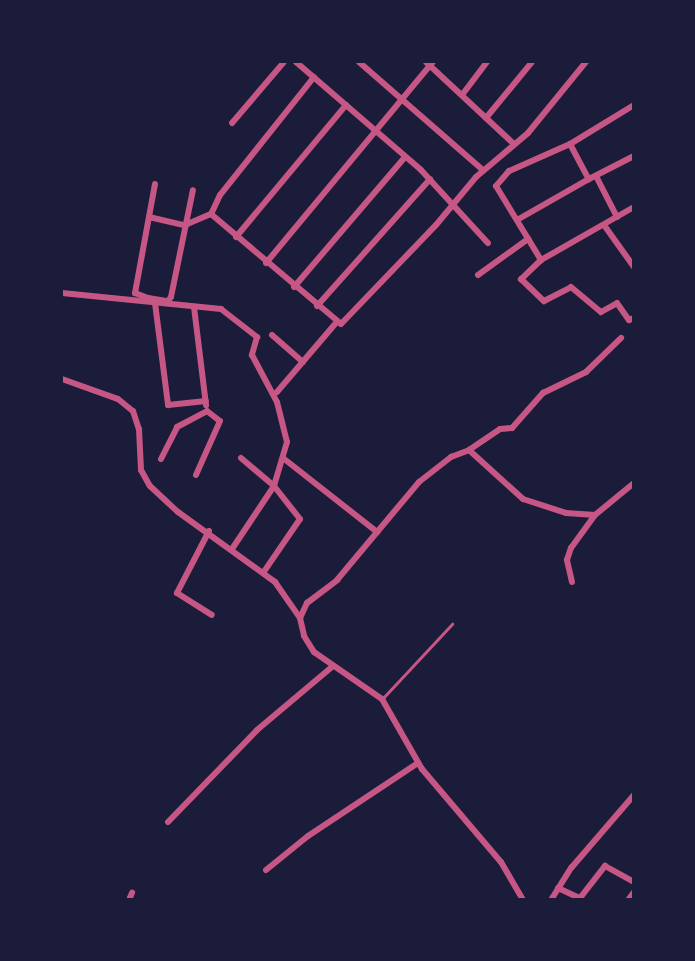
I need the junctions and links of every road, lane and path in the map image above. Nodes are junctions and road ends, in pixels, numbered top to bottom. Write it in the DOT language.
graph roads {
  1 [pos="284,62"];
  2 [pos="296,62"];
  3 [pos="359,62"];
  4 [pos="487,62"];
  5 [pos="532,62"];
  6 [pos="586,62"];
  7 [pos="430,63"];
  8 [pos="314,77"];
  9 [pos="462,95"];
  10 [pos="404,100"];
  11 [pos="346,105"];
  12 [pos="633,105"];
  13 [pos="486,118"];
  14 [pos="232,123"];
  15 [pos="377,132"];
  16 [pos="514,144"];
  17 [pos="570,144"];
  18 [pos="405,156"];
  19 [pos="633,156"];
  20 [pos="483,170"];
  21 [pos="430,179"];
  22 [pos="593,179"];
  23 [pos="155,184"];
  24 [pos="193,190"];
  25 [pos="455,203"];
  26 [pos="633,207"];
  27 [pos="212,214"];
  28 [pos="149,217"];
  29 [pos="618,217"];
  30 [pos="517,220"];
  31 [pos="185,225"];
  32 [pos="604,225"];
  33 [pos="236,237"];
  34 [pos="528,239"];
  35 [pos="488,243"];
  36 [pos="540,260"];
  37 [pos="266,263"];
  38 [pos="633,267"];
  39 [pos="478,275"];
  40 [pos="294,286"];
  41 [pos="62,293"];
  42 [pos="155,303"];
  43 [pos="317,306"];
  44 [pos="194,307"];
  45 [pos="633,318"];
  46 [pos="336,323"];
  47 [pos="272,335"];
  48 [pos="621,338"];
  49 [pos="303,362"];
  50 [pos="62,379"];
  51 [pos="277,392"];
  52 [pos="206,401"];
  53 [pos="207,411"];
  54 [pos="469,450"];
  55 [pos="241,458"];
  56 [pos="283,458"];
  57 [pos="161,459"];
  58 [pos="196,475"];
  59 [pos="633,483"];
  60 [pos="274,486"];
  61 [pos="595,515"];
  62 [pos="209,531"];
  63 [pos="377,532"];
  64 [pos="231,549"];
  65 [pos="263,573"];
  66 [pos="572,582"];
  67 [pos="212,615"];
  68 [pos="300,618"];
  69 [pos="452,624"];
  70 [pos="333,666"];
  71 [pos="382,699"];
  72 [pos="418,763"];
  73 [pos="633,795"];
  74 [pos="168,822"];
  75 [pos="266,870"];
  76 [pos="633,882"];
  77 [pos="558,888"];
  78 [pos="633,892"];
  79 [pos="523,899"];
  80 [pos="581,899"];
  81 [pos="551,900"];
  82 [pos="628,900"];
  1 -- 14 [label="street"];
  2 -- 8 [label="street"];
  3 -- 10 [label="street"];
  4 -- 9 [label="street"];
  5 -- 13 [label="street"];
  6 -- 16 [label="street"];
  7 -- 9 [label="street"];
  7 -- 10 [label="street"];
  8 -- 11 [label="street"];
  8 -- 27 [label="street"];
  9 -- 13 [label="street"];
  10 -- 15 [label="street"];
  10 -- 20 [label="street"];
  11 -- 15 [label="street"];
  11 -- 33 [label="street"];
  12 -- 17 [label="street"];
  13 -- 16 [label="street"];
  15 -- 18 [label="street"];
  15 -- 37 [label="street"];
  16 -- 20 [label="street"];
  17 -- 22 [label="street"];
  17 -- 30 [label="street"];
  18 -- 21 [label="street"];
  18 -- 40 [label="street"];
  19 -- 22 [label="street"];
  20 -- 25 [label="street"];
  21 -- 25 [label="street"];
  21 -- 43 [label="street"];
  22 -- 29 [label="street"];
  22 -- 30 [label="street"];
  23 -- 28 [label="street"];
  24 -- 31 [label="street"];
  25 -- 35 [label="street"];
  25 -- 46 [label="street"];
  26 -- 29 [label="street"];
  27 -- 31 [label="street"];
  27 -- 33 [label="street"];
  28 -- 31 [label="street"];
  28 -- 31 [label="street"];
  29 -- 32 [label="street"];
  30 -- 34 [label="street"];
  32 -- 36 [label="street"];
  32 -- 38 [label="street"];
  33 -- 37 [label="street"];
  34 -- 36 [label="street"];
  34 -- 39 [label="street"];
  36 -- 45 [label="street"];
  37 -- 40 [label="street"];
  40 -- 43 [label="street"];
  41 -- 42 [label="street"];
  42 -- 44 [label="street"];
  42 -- 52 [label="street"];
  43 -- 46 [label="street"];
  44 -- 52 [label="street"];
  44 -- 56 [label="street"];
  46 -- 49 [label="street"];
  47 -- 49 [label="street"];
  48 -- 54 [label="street"];
  49 -- 51 [label="street"];
  50 -- 62 [label="street"];
  52 -- 53 [label="street"];
  53 -- 57 [label="street"];
  53 -- 58 [label="street"];
  54 -- 61 [label="street"];
  54 -- 63 [label="street"];
  55 -- 60 [label="street"];
  56 -- 60 [label="street"];
  56 -- 63 [label="street"];
  59 -- 61 [label="street"];
  60 -- 64 [label="street"];
  60 -- 65 [label="street"];
  61 -- 66 [label="street"];
  62 -- 64 [label="street"];
  62 -- 67 [label="street"];
  63 -- 68 [label="street"];
  64 -- 65 [label="street"];
  65 -- 68 [label="street"];
  68 -- 70 [label="street"];
  69 -- 71 [label="lane"];
  70 -- 71 [label="street"];
  70 -- 74 [label="street"];
  71 -- 72 [label="street"];
  72 -- 75 [label="street"];
  72 -- 79 [label="street"];
  73 -- 77 [label="street"];
  76 -- 80 [label="street"];
  77 -- 80 [label="street"];
  77 -- 81 [label="street"];
  78 -- 82 [label="street"];
}
